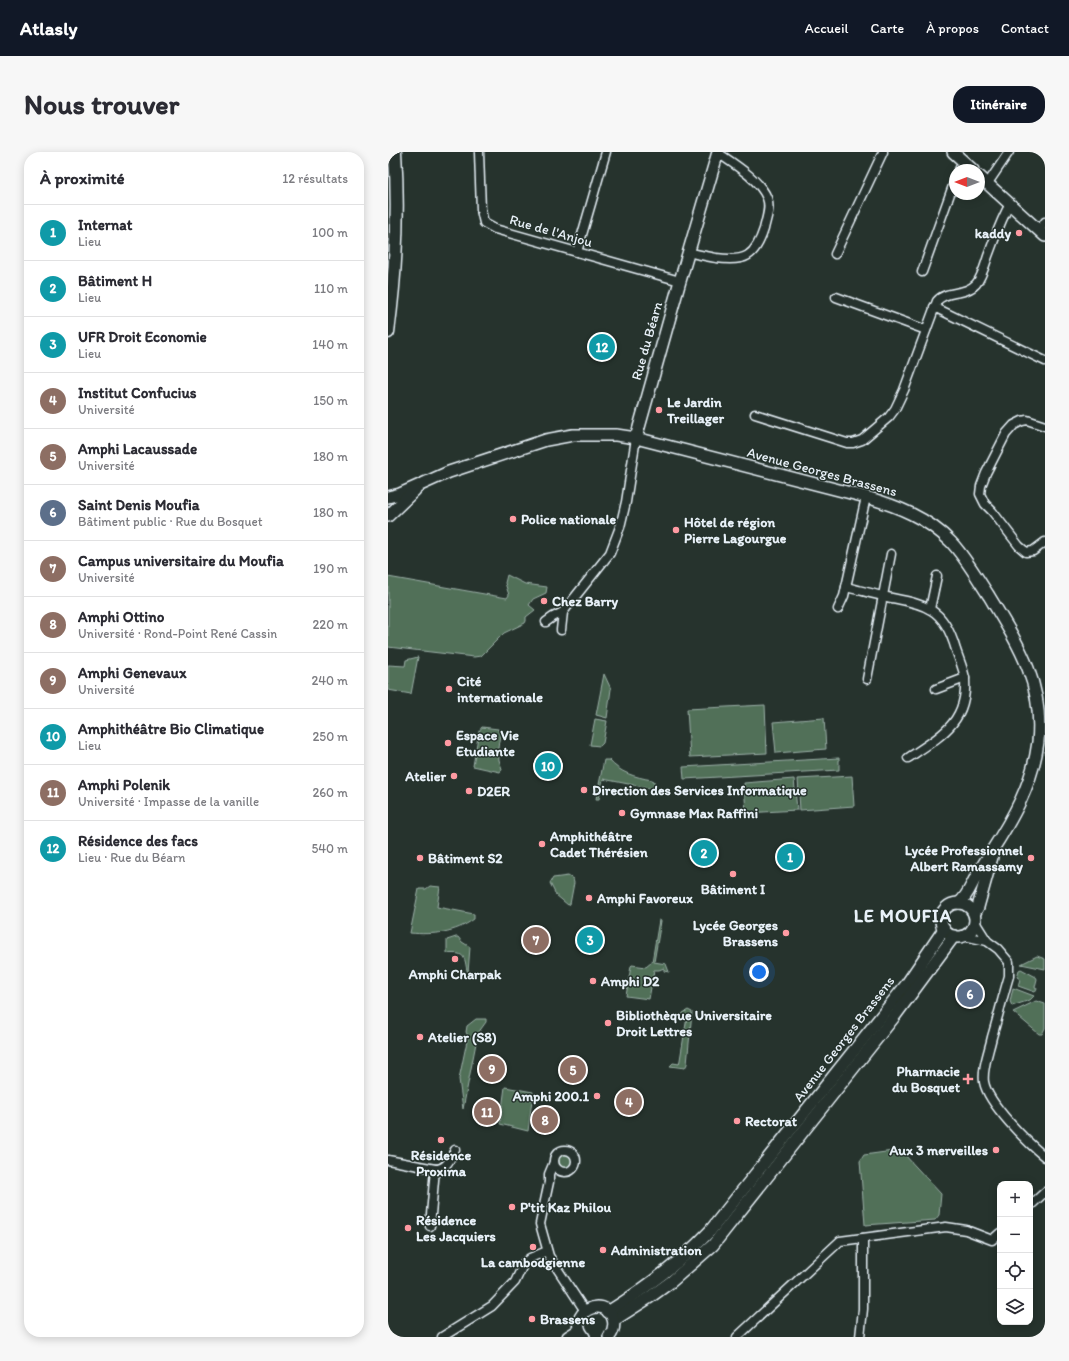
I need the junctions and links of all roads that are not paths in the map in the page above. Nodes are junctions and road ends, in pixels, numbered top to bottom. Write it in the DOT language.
graph roads {
  1 [pos="395,152"];
  2 [pos="479,152"];
  3 [pos="606,152"];
  4 [pos="883,152"];
  5 [pos="953,152"];
  6 [pos="1009,152"];
  7 [pos="718,153"];
  8 [pos="960,164"];
  9 [pos="985,181"];
  10 [pos="988,183"];
  11 [pos="949,197"];
  12 [pos="1010,204"];
  13 [pos="1043,230"];
  14 [pos="577,252"];
  15 [pos="689,252"];
  16 [pos="835,254"];
  17 [pos="922,272"];
  18 [pos="680,281"];
  19 [pos="836,297"];
  20 [pos="934,307"];
  21 [pos="926,330"];
  22 [pos="388,332"];
  23 [pos="1045,361"];
  24 [pos="755,414"];
  25 [pos="1045,426"];
  26 [pos="636,438"];
  27 [pos="423,483"];
  28 [pos="388,497"];
  29 [pos="866,497"];
  30 [pos="388,516"];
  31 [pos="1045,542"];
  32 [pos="891,554"];
  33 [pos="937,576"];
  34 [pos="846,587"];
  35 [pos="883,596"];
  36 [pos="838,609"];
  37 [pos="930,609"];
  38 [pos="563,612"];
  39 [pos="546,622"];
  40 [pos="561,630"];
  41 [pos="965,678"];
  42 [pos="867,679"];
  43 [pos="936,689"];
  44 [pos="1041,710"];
  45 [pos="908,758"];
  46 [pos="996,845"];
  47 [pos="959,903"];
  48 [pos="975,918"];
  49 [pos="944,929"];
  50 [pos="959,936"];
  51 [pos="987,941"];
  52 [pos="455,1150"];
  53 [pos="1045,1158"];
  54 [pos="388,1160"];
  55 [pos="554,1162"];
  56 [pos="435,1169"];
  57 [pos="558,1170"];
  58 [pos="549,1182"];
  59 [pos="1045,1192"];
  60 [pos="1033,1203"];
  61 [pos="430,1226"];
  62 [pos="997,1236"];
  63 [pos="863,1238"];
  64 [pos="547,1251"];
  65 [pos="585,1311"];
  66 [pos="611,1316"];
  67 [pos="581,1333"];
  68 [pos="611,1336"];
  69 [pos="442,1337"];
  70 [pos="568,1337"];
  71 [pos="737,1337"];
  72 [pos="860,1337"];
  1 -- 22 [label="main road"];
  2 -- 14 [label="street, Rue de l'Anjou"];
  3 -- 14 [label="street"];
  4 -- 16 [label="street"];
  5 -- 8 [label="street"];
  6 -- 10 [label="street"];
  7 -- 15 [label="street, Rue du Béarn"];
  7 -- 15 [label="street, Rue du Béarn"];
  9 -- 10 [label="street"];
  10 -- 12 [label="street"];
  11 -- 17 [label="street"];
  12 -- 13 [label="street"];
  12 -- 20 [label="street"];
  14 -- 18 [label="street, Rue de l'Anjou"];
  15 -- 18 [label="street, Rue du Béarn"];
  18 -- 26 [label="street, Rue du Béarn"];
  19 -- 21 [label="street"];
  20 -- 21 [label="street"];
  20 -- 23 [label="street"];
  21 -- 24 [label="street"];
  25 -- 31 [label="street"];
  26 -- 27 [label="street, Avenue Georges Brassens"];
  26 -- 29 [label="street, Avenue Georges Brassens"];
  26 -- 38 [label="street"];
  27 -- 28 [label="street, Avenue Georges Brassens"];
  27 -- 30 [label="street, Avenue Georges Brassens"];
  29 -- 34 [label="street"];
  29 -- 44 [label="street, Avenue Georges Brassens"];
  32 -- 35 [label="street"];
  33 -- 37 [label="street"];
  34 -- 35 [label="street"];
  34 -- 36 [label="street"];
  35 -- 37 [label="street"];
  35 -- 42 [label="street"];
  37 -- 41 [label="street"];
  38 -- 39 [label="street"];
  38 -- 40 [label="street"];
  41 -- 43 [label="street"];
  41 -- 45 [label="street"];
  44 -- 46 [label="street, Avenue Georges Brassens"];
  46 -- 47 [label="street, Avenue Georges Brassens"];
  46 -- 48 [label="street, Avenue Georges Brassens"];
  47 -- 48 [label="street"];
  47 -- 49 [label="street"];
  48 -- 50 [label="street"];
  48 -- 51 [label="street"];
  49 -- 50 [label="street"];
  49 -- 66 [label="street, Avenue Georges Brassens"];
  50 -- 51 [label="street"];
  50 -- 66 [label="street, Avenue Georges Brassens"];
  51 -- 53 [label="street"];
  52 -- 56 [label="street"];
  54 -- 56 [label="street"];
  55 -- 57 [label="street"];
  55 -- 57 [label="street"];
  55 -- 58 [label="street"];
  56 -- 61 [label="street"];
  57 -- 58 [label="street"];
  58 -- 64 [label="street"];
  59 -- 60 [label="street"];
  62 -- 63 [label="street"];
  63 -- 71 [label="street"];
  63 -- 72 [label="street"];
  64 -- 65 [label="street"];
  64 -- 69 [label="street"];
  65 -- 66 [label="street"];
  65 -- 67 [label="street"];
  66 -- 68 [label="street"];
  67 -- 70 [label="street"];
}
